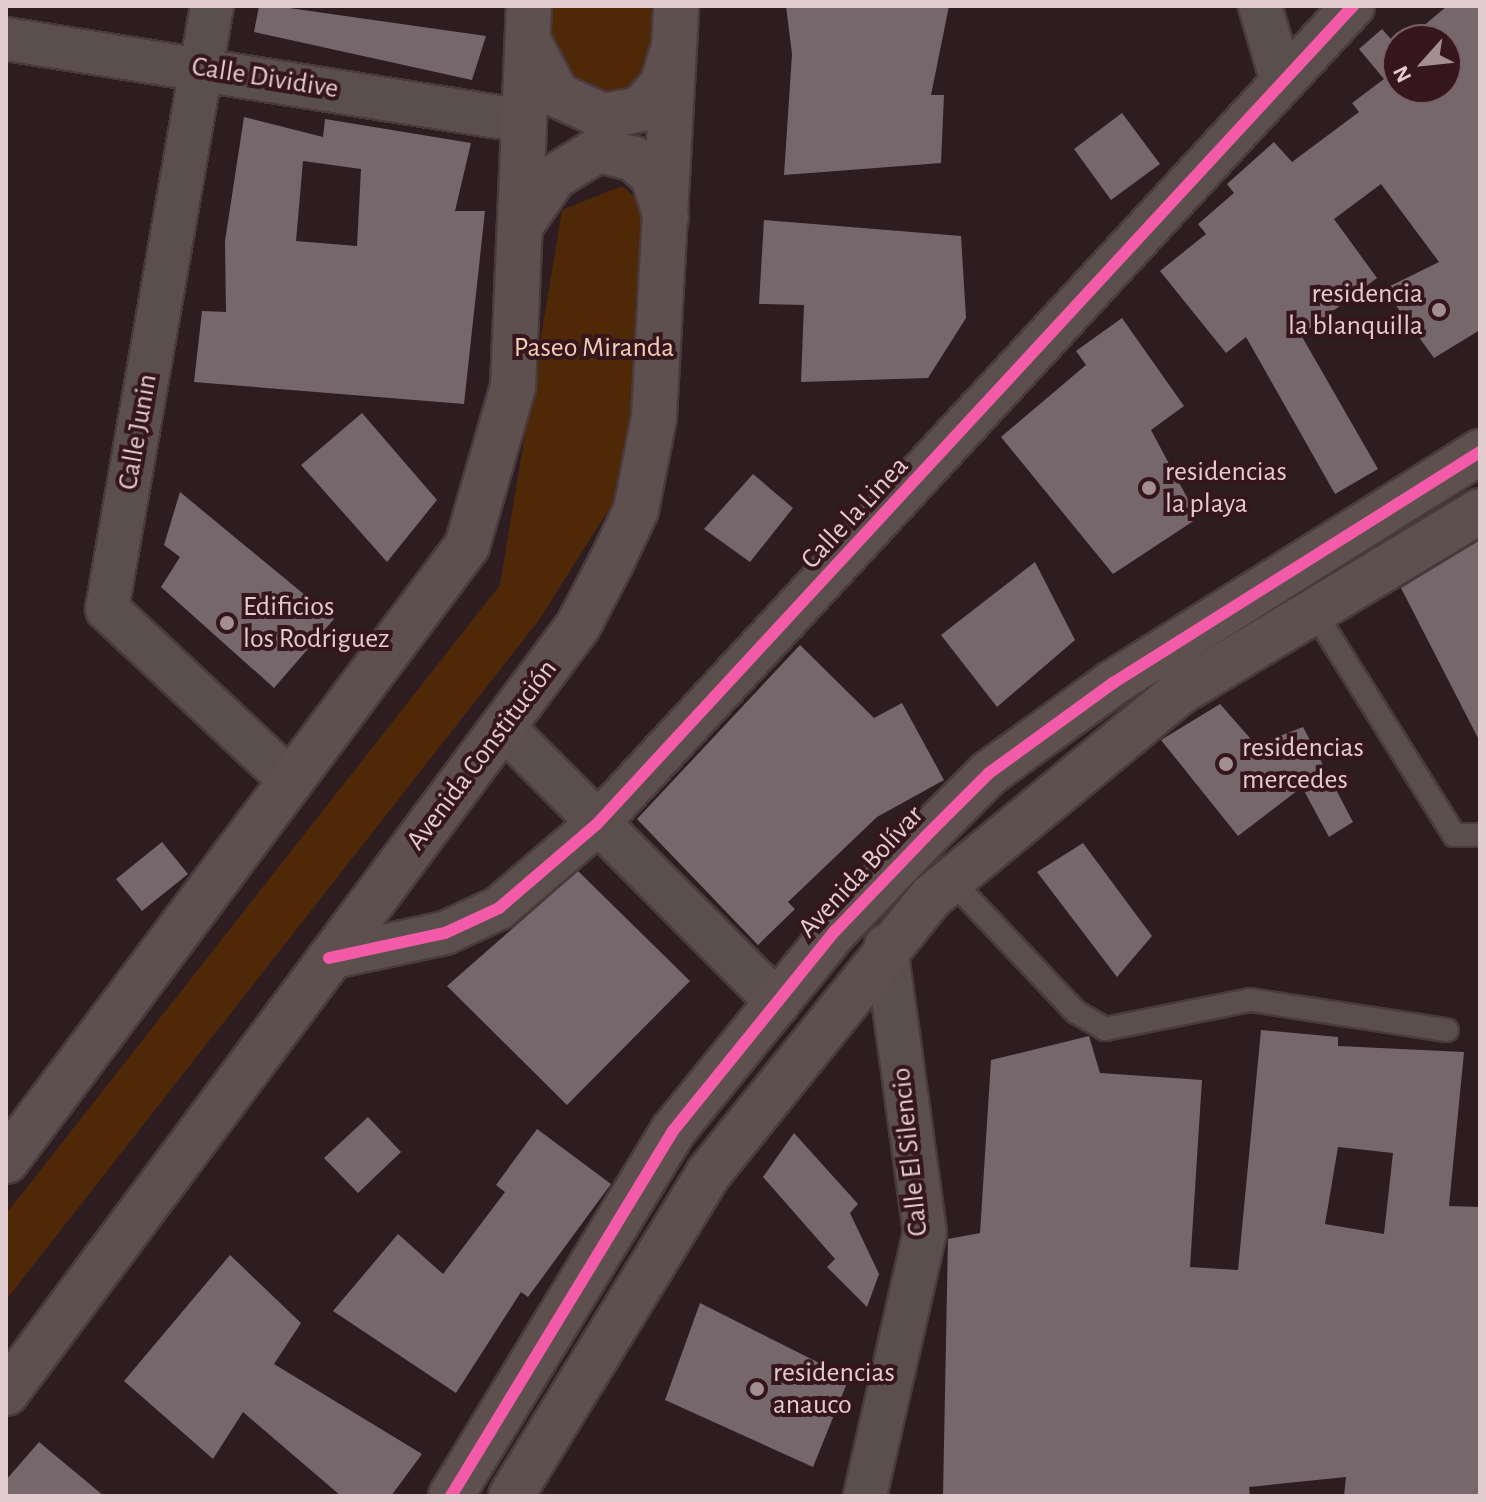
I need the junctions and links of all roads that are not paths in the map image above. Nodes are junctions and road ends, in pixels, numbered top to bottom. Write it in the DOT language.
graph roads {
  1 [pos="212,6"];
  2 [pos="1260,6"];
  3 [pos="1353,6"];
  4 [pos="529,24"];
  5 [pos="676,24"];
  6 [pos="6,39"];
  7 [pos="202,67"];
  8 [pos="1282,81"];
  9 [pos="524,121"];
  10 [pos="523,222"];
  11 [pos="669,227"];
  12 [pos="1480,452"];
  13 [pos="1480,511"];
  14 [pos="1315,613"];
  15 [pos="503,727"];
  16 [pos="291,781"];
  17 [pos="597,824"];
  18 [pos="1480,835"];
  19 [pos="951,880"];
  20 [pos="886,946"];
  21 [pos="329,958"];
  22 [pos="778,1003"];
  23 [pos="1447,1030"];
  24 [pos="6,1161"];
  25 [pos="9,1386"];
  26 [pos="451,1496"];
  27 [pos="511,1496"];
  28 [pos="865,1496"];
  1 -- 7 [label="street, Calle Junin"];
  2 -- 8 [label="street"];
  3 -- 8 [label="street, Calle la Linea"];
  4 -- 5 [label="main road"];
  4 -- 9 [label="main road"];
  5 -- 11 [label="main road, Avenida Constitución"];
  6 -- 7 [label="street, Calle Dividive"];
  7 -- 9 [label="street, Calle Dividive"];
  7 -- 16 [label="street, Calle Junin"];
  8 -- 17 [label="street, Calle la Linea"];
  9 -- 10 [label="main road"];
  10 -- 11 [label="main road"];
  10 -- 16 [label="main road"];
  11 -- 15 [label="main road, Avenida Constitución"];
  12 -- 22 [label="main road, Avenida Bolívar"];
  13 -- 14 [label="main road"];
  14 -- 18 [label="lane"];
  14 -- 19 [label="main road"];
  15 -- 17 [label="street"];
  15 -- 21 [label="main road, Avenida Constitución"];
  16 -- 24 [label="main road"];
  17 -- 21 [label="street, Calle la Linea"];
  17 -- 22 [label="street"];
  19 -- 20 [label="main road"];
  19 -- 23 [label="lane"];
  20 -- 27 [label="main road"];
  20 -- 28 [label="street, Calle El Silencio"];
  21 -- 25 [label="main road, Avenida Constitución"];
  22 -- 26 [label="main road, Avenida Bolívar"];
}
